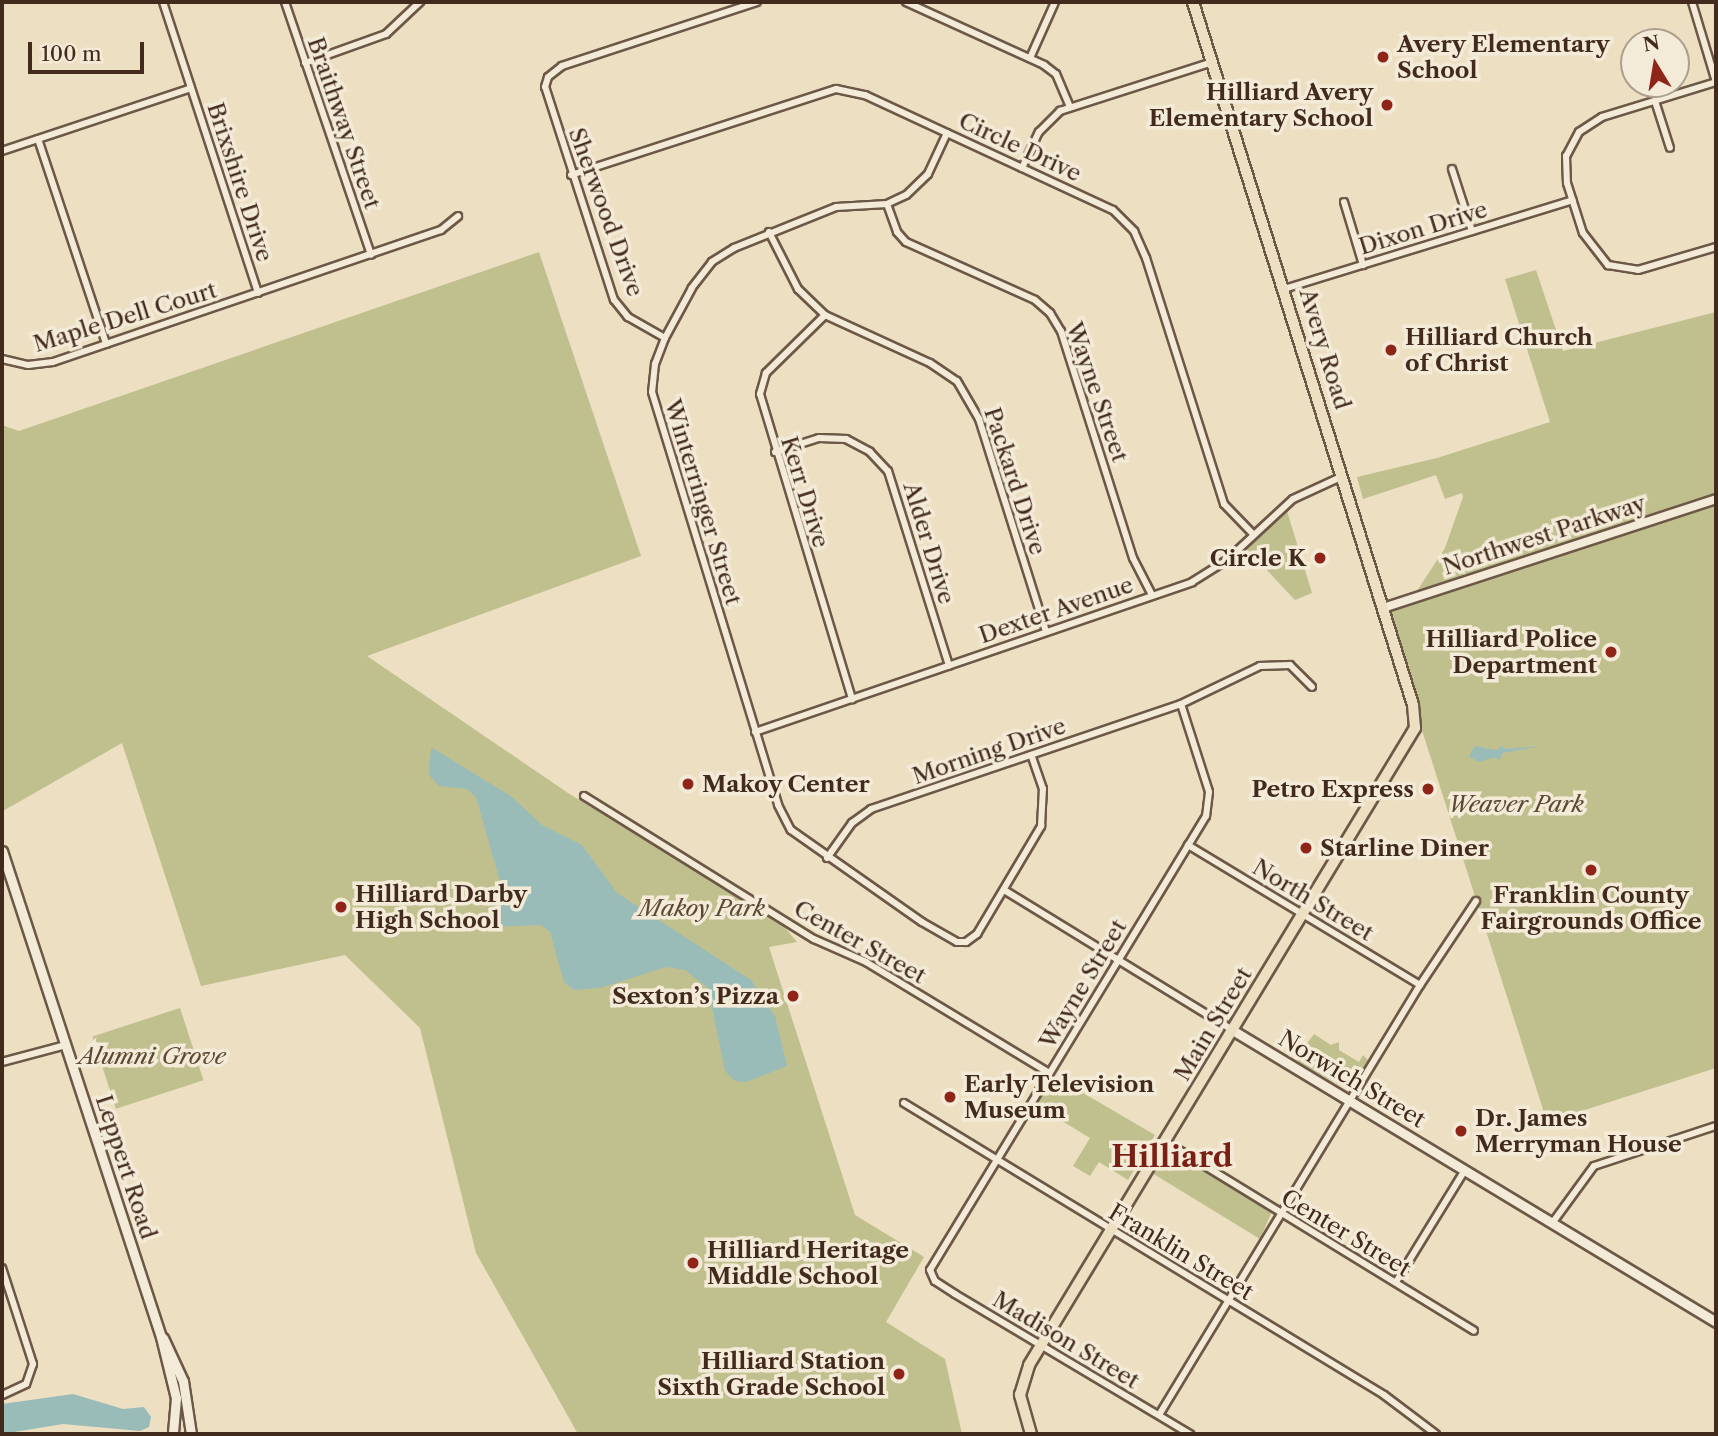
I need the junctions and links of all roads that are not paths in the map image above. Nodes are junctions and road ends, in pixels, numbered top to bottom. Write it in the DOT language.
graph roads {
  1 [pos="163,2"];
  2 [pos="285,2"];
  3 [pos="757,2"];
  4 [pos="906,2"];
  5 [pos="1055,2"];
  6 [pos="1194,2"];
  7 [pos="1692,2"];
  8 [pos="416,3"];
  9 [pos="1031,58"];
  10 [pos="1213,62"];
  11 [pos="305,63"];
  12 [pos="1716,82"];
  13 [pos="191,88"];
  14 [pos="1655,101"];
  15 [pos="1070,107"];
  16 [pos="947,133"];
  17 [pos="38,139"];
  18 [pos="1563,139"];
  19 [pos="1570,143"];
  20 [pos="1670,148"];
  21 [pos="2,151"];
  22 [pos="1022,168"];
  23 [pos="1452,169"];
  24 [pos="571,175"];
  25 [pos="1573,200"];
  26 [pos="1344,202"];
  27 [pos="887,204"];
  28 [pos="458,216"];
  29 [pos="769,232"];
  30 [pos="1472,232"];
  31 [pos="1716,247"];
  32 [pos="371,255"];
  33 [pos="1363,265"];
  34 [pos="1284,289"];
  35 [pos="258,293"];
  36 [pos="825,315"];
  37 [pos="665,338"];
  38 [pos="106,344"];
  39 [pos="2,359"];
  40 [pos="775,452"];
  41 [pos="1343,476"];
  42 [pos="1716,499"];
  43 [pos="1253,534"];
  44 [pos="1152,596"];
  45 [pos="1383,608"];
  46 [pos="1045,632"];
  47 [pos="949,666"];
  48 [pos="1311,687"];
  49 [pos="852,699"];
  50 [pos="1181,704"];
  51 [pos="1415,710"];
  52 [pos="755,732"];
  53 [pos="1031,755"];
  54 [pos="583,796"];
  55 [pos="1188,845"];
  56 [pos="2,851"];
  57 [pos="827,858"];
  58 [pos="1004,890"];
  59 [pos="1476,901"];
  60 [pos="1304,916"];
  61 [pos="1119,961"];
  62 [pos="1420,985"];
  63 [pos="1234,1031"];
  64 [pos="66,1045"];
  65 [pos="2,1062"];
  66 [pos="1049,1073"];
  67 [pos="1349,1100"];
  68 [pos="904,1103"];
  69 [pos="1716,1126"];
  70 [pos="1166,1142"];
  71 [pos="996,1161"];
  72 [pos="1465,1170"];
  73 [pos="1279,1213"];
  74 [pos="1553,1223"];
  75 [pos="1112,1230"];
  76 [pos="2,1268"];
  77 [pos="930,1270"];
  78 [pos="1395,1282"];
  79 [pos="4,1284"];
  80 [pos="1228,1302"];
  81 [pos="1716,1322"];
  82 [pos="1474,1331"];
  83 [pos="162,1337"];
  84 [pos="1041,1346"];
  85 [pos="2,1395"];
  86 [pos="1159,1415"];
  87 [pos="173,1434"];
  88 [pos="191,1434"];
  89 [pos="1031,1434"];
  90 [pos="1190,1434"];
  91 [pos="1436,1434"];
  1 -- 13 [label="street, Brixshire Drive"];
  2 -- 11 [label="street, Braithway Street"];
  3 -- 24 [label="street, Sherwood Drive"];
  4 -- 9 [label="street"];
  5 -- 9 [label="street"];
  6 -- 10 [label="main road, Avery Road"];
  7 -- 12 [label="street"];
  8 -- 11 [label="street"];
  9 -- 15 [label="street"];
  10 -- 15 [label="street"];
  10 -- 34 [label="main road, Avery Road"];
  11 -- 32 [label="street, Braithway Street"];
  12 -- 14 [label="street"];
  13 -- 17 [label="street"];
  13 -- 35 [label="street, Brixshire Drive"];
  14 -- 19 [label="street"];
  14 -- 20 [label="street"];
  15 -- 22 [label="street"];
  16 -- 22 [label="street, Circle Drive"];
  16 -- 24 [label="street, Circle Drive"];
  16 -- 27 [label="street, Winterringer Street"];
  17 -- 21 [label="street"];
  17 -- 38 [label="street"];
  18 -- 19 [label="street"];
  19 -- 25 [label="street"];
  22 -- 43 [label="street, Circle Drive"];
  23 -- 30 [label="street"];
  24 -- 37 [label="street, Sherwood Drive"];
  25 -- 30 [label="street, Dixon Drive"];
  25 -- 31 [label="street"];
  26 -- 33 [label="street"];
  27 -- 29 [label="street, Winterringer Street"];
  27 -- 44 [label="street, Wayne Street"];
  28 -- 32 [label="street, Maple Dell Court"];
  29 -- 36 [label="street, Packard Drive"];
  29 -- 37 [label="street, Winterringer Street"];
  30 -- 33 [label="street, Dixon Drive"];
  32 -- 35 [label="street, Maple Dell Court"];
  33 -- 34 [label="street, Dixon Drive"];
  34 -- 41 [label="main road, Avery Road"];
  35 -- 38 [label="street, Maple Dell Court"];
  36 -- 40 [label="street, Kerr Drive"];
  36 -- 46 [label="street, Packard Drive"];
  37 -- 52 [label="street, Winterringer Street"];
  38 -- 39 [label="street, Maple Dell Court"];
  40 -- 47 [label="street, Alder Drive"];
  40 -- 49 [label="street, Kerr Drive"];
  41 -- 43 [label="street, Dexter Avenue"];
  41 -- 45 [label="main road, Avery Road"];
  42 -- 45 [label="street, Northwest Parkway"];
  43 -- 44 [label="street, Dexter Avenue"];
  44 -- 46 [label="street, Dexter Avenue"];
  45 -- 51 [label="main road, Avery Road"];
  46 -- 47 [label="street, Dexter Avenue"];
  47 -- 49 [label="street, Dexter Avenue"];
  48 -- 50 [label="street, Morning Drive"];
  49 -- 52 [label="street, Dexter Avenue"];
  50 -- 53 [label="street, Morning Drive"];
  50 -- 55 [label="street, Wayne Street"];
  51 -- 60 [label="main road, Main Street"];
  52 -- 57 [label="street, Winterringer Street"];
  53 -- 57 [label="street, Morning Drive"];
  53 -- 58 [label="street"];
  54 -- 66 [label="street, Center Street"];
  55 -- 60 [label="street, North Street"];
  55 -- 61 [label="street, Wayne Street"];
  56 -- 64 [label="main road, Leppert Road"];
  57 -- 58 [label="street, Winterringer Street"];
  58 -- 61 [label="street, Norwich Street"];
  59 -- 62 [label="street"];
  60 -- 62 [label="street, North Street"];
  60 -- 63 [label="main road, Main Street"];
  61 -- 63 [label="street, Norwich Street"];
  61 -- 66 [label="street, Wayne Street"];
  62 -- 67 [label="street"];
  63 -- 67 [label="main road, Norwich Street"];
  63 -- 70 [label="main road, Main Street"];
  64 -- 65 [label="street"];
  64 -- 83 [label="main road, Leppert Road"];
  66 -- 71 [label="street, Wayne Street"];
  67 -- 72 [label="main road, Norwich Street"];
  67 -- 73 [label="street"];
  68 -- 71 [label="street, Franklin Street"];
  69 -- 74 [label="street"];
  70 -- 73 [label="street, Center Street"];
  70 -- 75 [label="main road, Main Street"];
  71 -- 75 [label="street, Franklin Street"];
  71 -- 77 [label="street, Wayne Street"];
  72 -- 74 [label="main road, Norwich Street"];
  72 -- 78 [label="street"];
  73 -- 78 [label="street, Center Street"];
  73 -- 80 [label="street"];
  74 -- 81 [label="main road, Norwich Street"];
  75 -- 80 [label="street, Franklin Street"];
  75 -- 84 [label="main road, Main Street"];
  76 -- 79 [label="street"];
  77 -- 84 [label="street, Madison Street"];
  78 -- 82 [label="street, Center Street"];
  79 -- 85 [label="street"];
  80 -- 86 [label="street"];
  80 -- 91 [label="street, Franklin Street"];
  83 -- 87 [label="main road, Leppert Road"];
  83 -- 88 [label="main road, Leppert Road"];
  84 -- 86 [label="street, Madison Street"];
  84 -- 89 [label="main road, Main Street"];
  86 -- 90 [label="street, Madison Street"];
}
